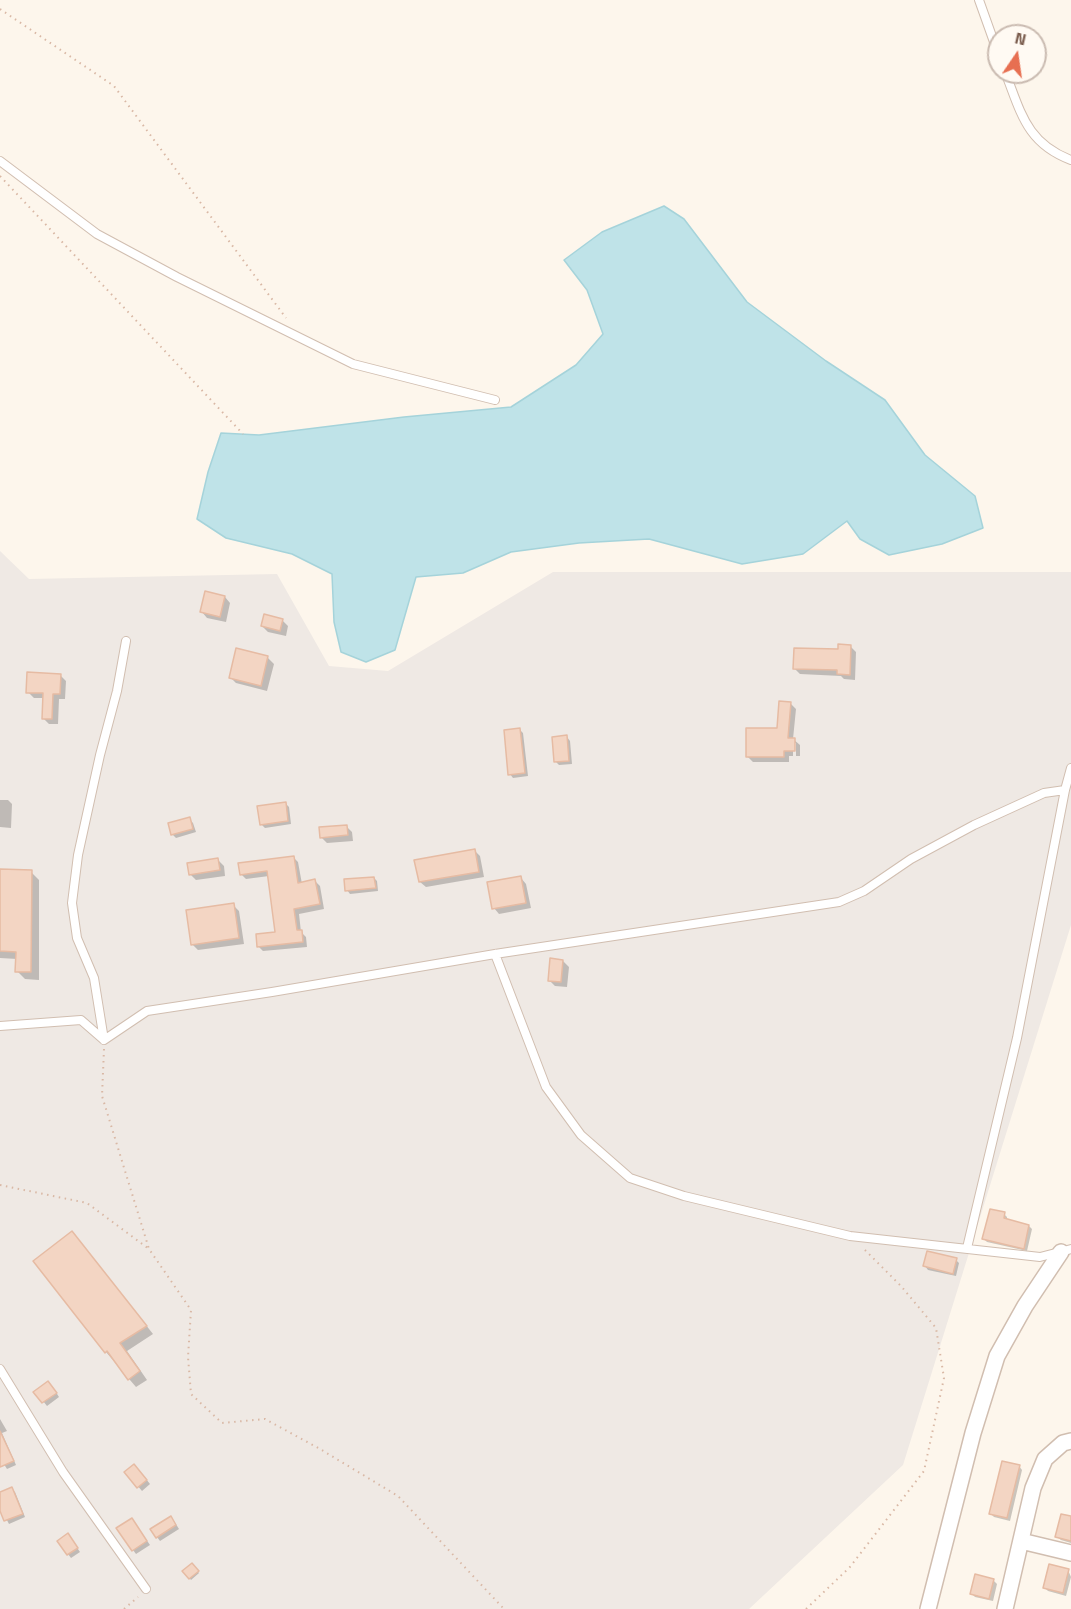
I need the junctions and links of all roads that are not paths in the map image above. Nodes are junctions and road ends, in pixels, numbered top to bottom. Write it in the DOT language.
graph roads {
  1 [pos="979,0"];
  2 [pos="988,24"];
  3 [pos="1010,84"];
  4 [pos="1071,160"];
  5 [pos="0,161"];
  6 [pos="495,400"];
  7 [pos="126,641"];
  8 [pos="1071,768"];
  9 [pos="1065,790"];
  10 [pos="495,954"];
  11 [pos="0,1026"];
  12 [pos="104,1040"];
  13 [pos="968,1248"];
  14 [pos="1066,1250"];
  15 [pos="0,1369"];
  16 [pos="1071,1441"];
  17 [pos="1021,1541"];
  18 [pos="1071,1553"];
  19 [pos="146,1589"];
  20 [pos="928,1609"];
  21 [pos="1005,1609"];
  1 -- 2 [label="lane"];
  3 -- 4 [label="lane"];
  5 -- 6 [label="lane"];
  7 -- 12 [label="lane"];
  8 -- 9 [label="lane"];
  9 -- 10 [label="lane"];
  9 -- 13 [label="lane"];
  10 -- 12 [label="lane"];
  10 -- 13 [label="lane"];
  11 -- 12 [label="lane"];
  13 -- 14 [label="lane"];
  14 -- 20 [label="street"];
  15 -- 19 [label="lane"];
  16 -- 17 [label="street"];
  17 -- 18 [label="street"];
  17 -- 21 [label="street"];
}
